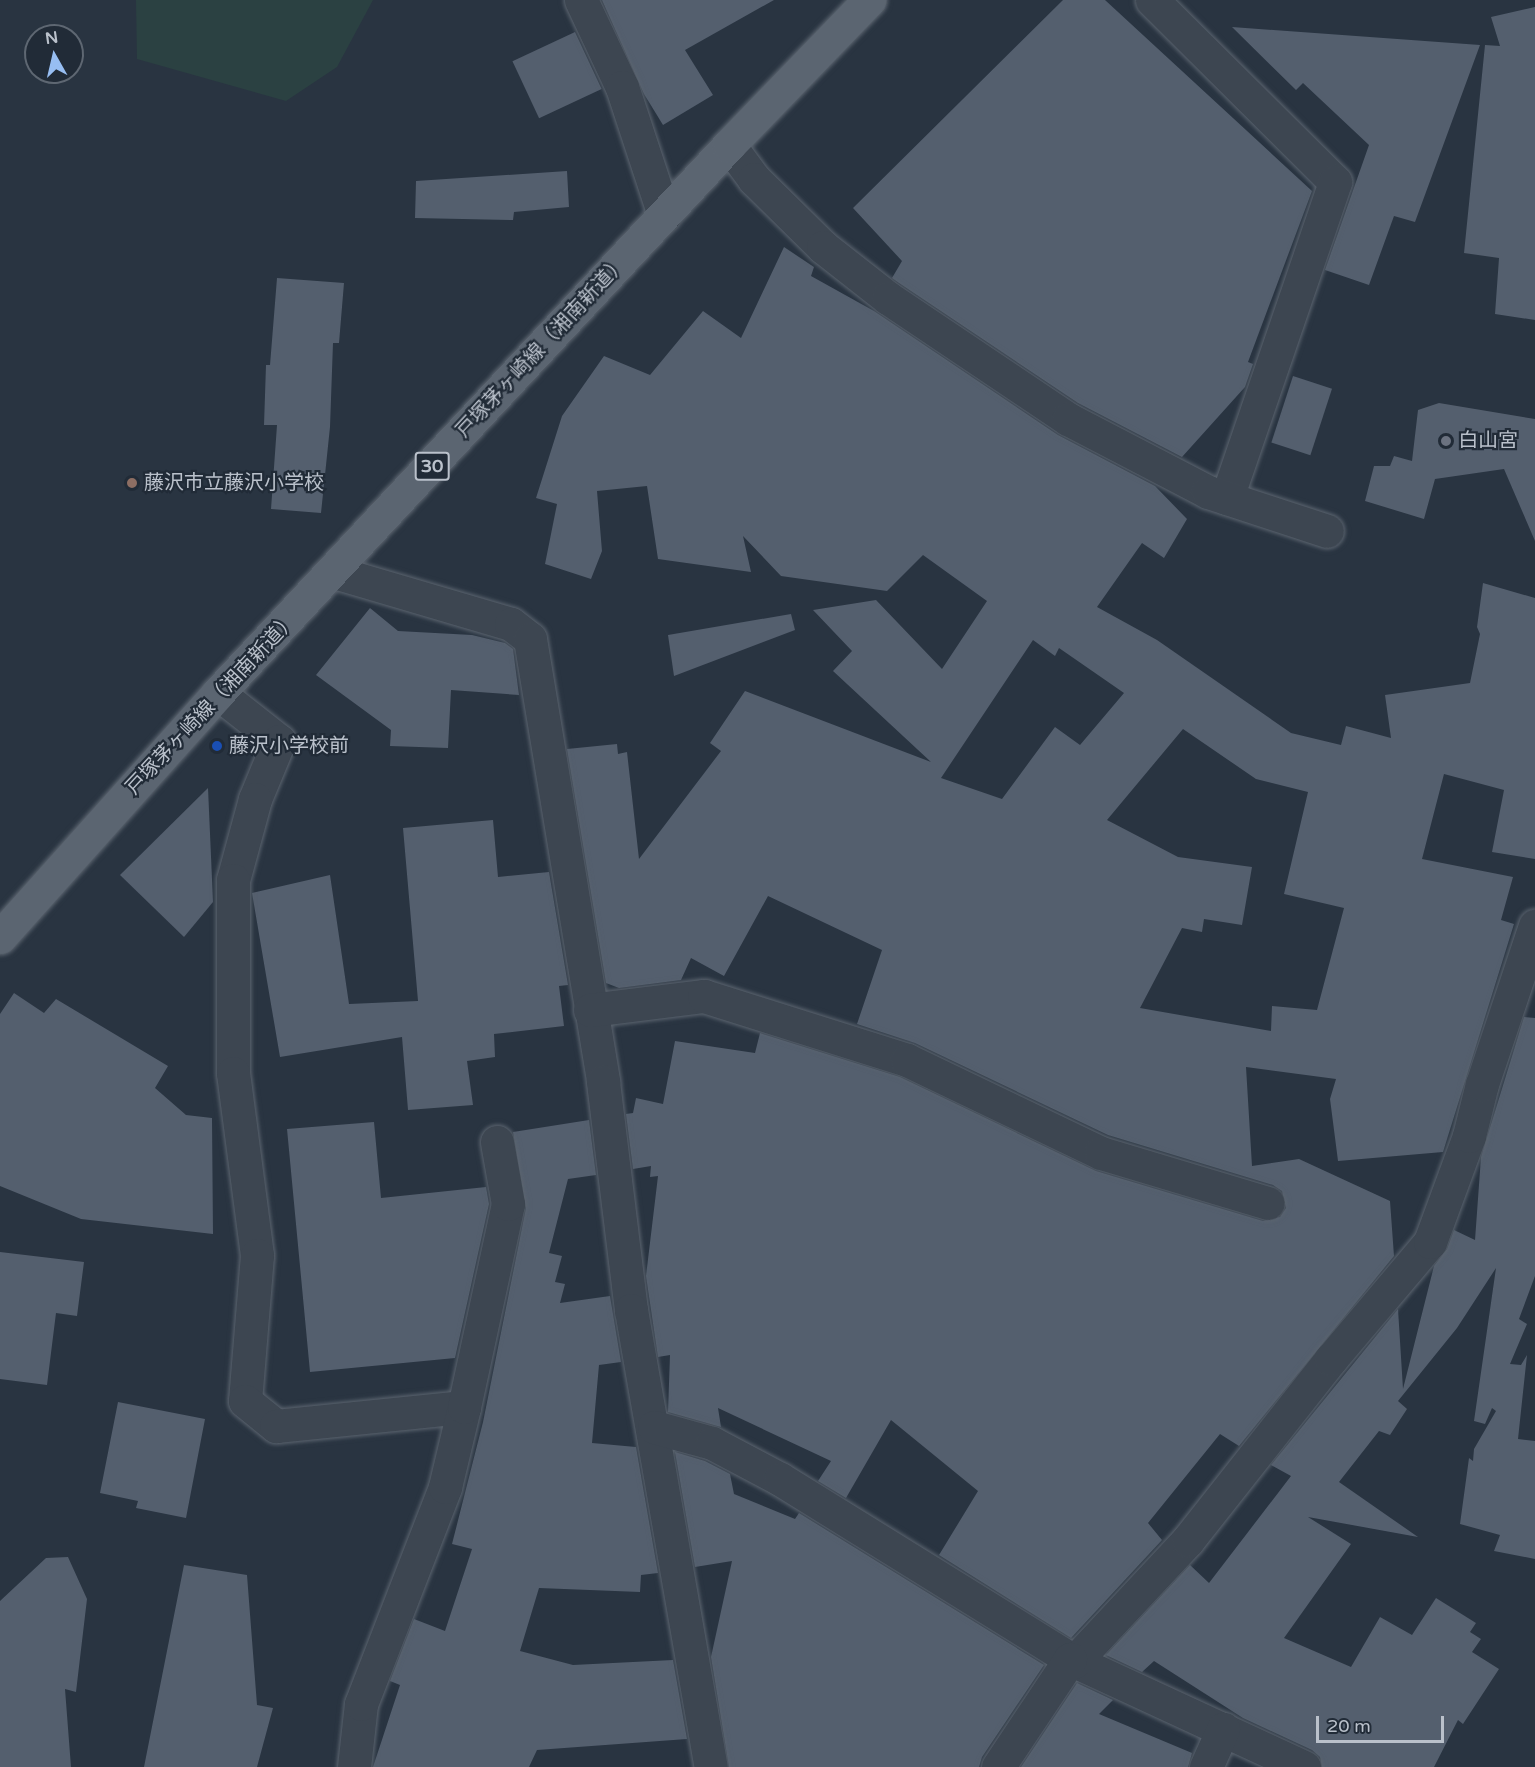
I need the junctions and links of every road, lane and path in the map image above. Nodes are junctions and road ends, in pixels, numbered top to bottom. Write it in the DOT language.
graph roads {
  1 [pos="581,0"];
  2 [pos="869,0"];
  3 [pos="1152,0"];
  4 [pos="729,145"];
  5 [pos="664,215"];
  6 [pos="1227,498"];
  7 [pos="1327,531"];
  8 [pos="334,573"];
  9 [pos="218,693"];
  10 [pos="1535,926"];
  11 [pos="0,937"];
  12 [pos="590,1010"];
  13 [pos="497,1142"];
  14 [pos="1268,1203"];
  15 [pos="464,1407"];
  16 [pos="654,1427"];
  17 [pos="1072,1661"];
  18 [pos="1223,1730"];
  19 [pos="354,1767"];
  20 [pos="711,1767"];
  21 [pos="998,1767"];
  22 [pos="1206,1767"];
  23 [pos="1304,1767"];
  1 -- 5 [label="street"];
  2 -- 4 [label="main road, 戸塚茅ヶ崎線（湘南新道） / 30"];
  3 -- 6 [label="street"];
  4 -- 5 [label="main road, 戸塚茅ヶ崎線（湘南新道） / 30"];
  4 -- 6 [label="street"];
  5 -- 8 [label="main road, 戸塚茅ヶ崎線（湘南新道） / 30"];
  6 -- 7 [label="street"];
  8 -- 9 [label="main road, 戸塚茅ヶ崎線（湘南新道） / 30"];
  8 -- 12 [label="street"];
  9 -- 11 [label="main road, 戸塚茅ヶ崎線（湘南新道） / 30"];
  9 -- 15 [label="street"];
  10 -- 17 [label="street"];
  12 -- 14 [label="street"];
  12 -- 16 [label="street"];
  13 -- 15 [label="street"];
  15 -- 19 [label="street"];
  16 -- 17 [label="street"];
  16 -- 20 [label="street"];
  17 -- 18 [label="street"];
  17 -- 21 [label="street"];
  18 -- 22 [label="street"];
  18 -- 23 [label="street"];
}
